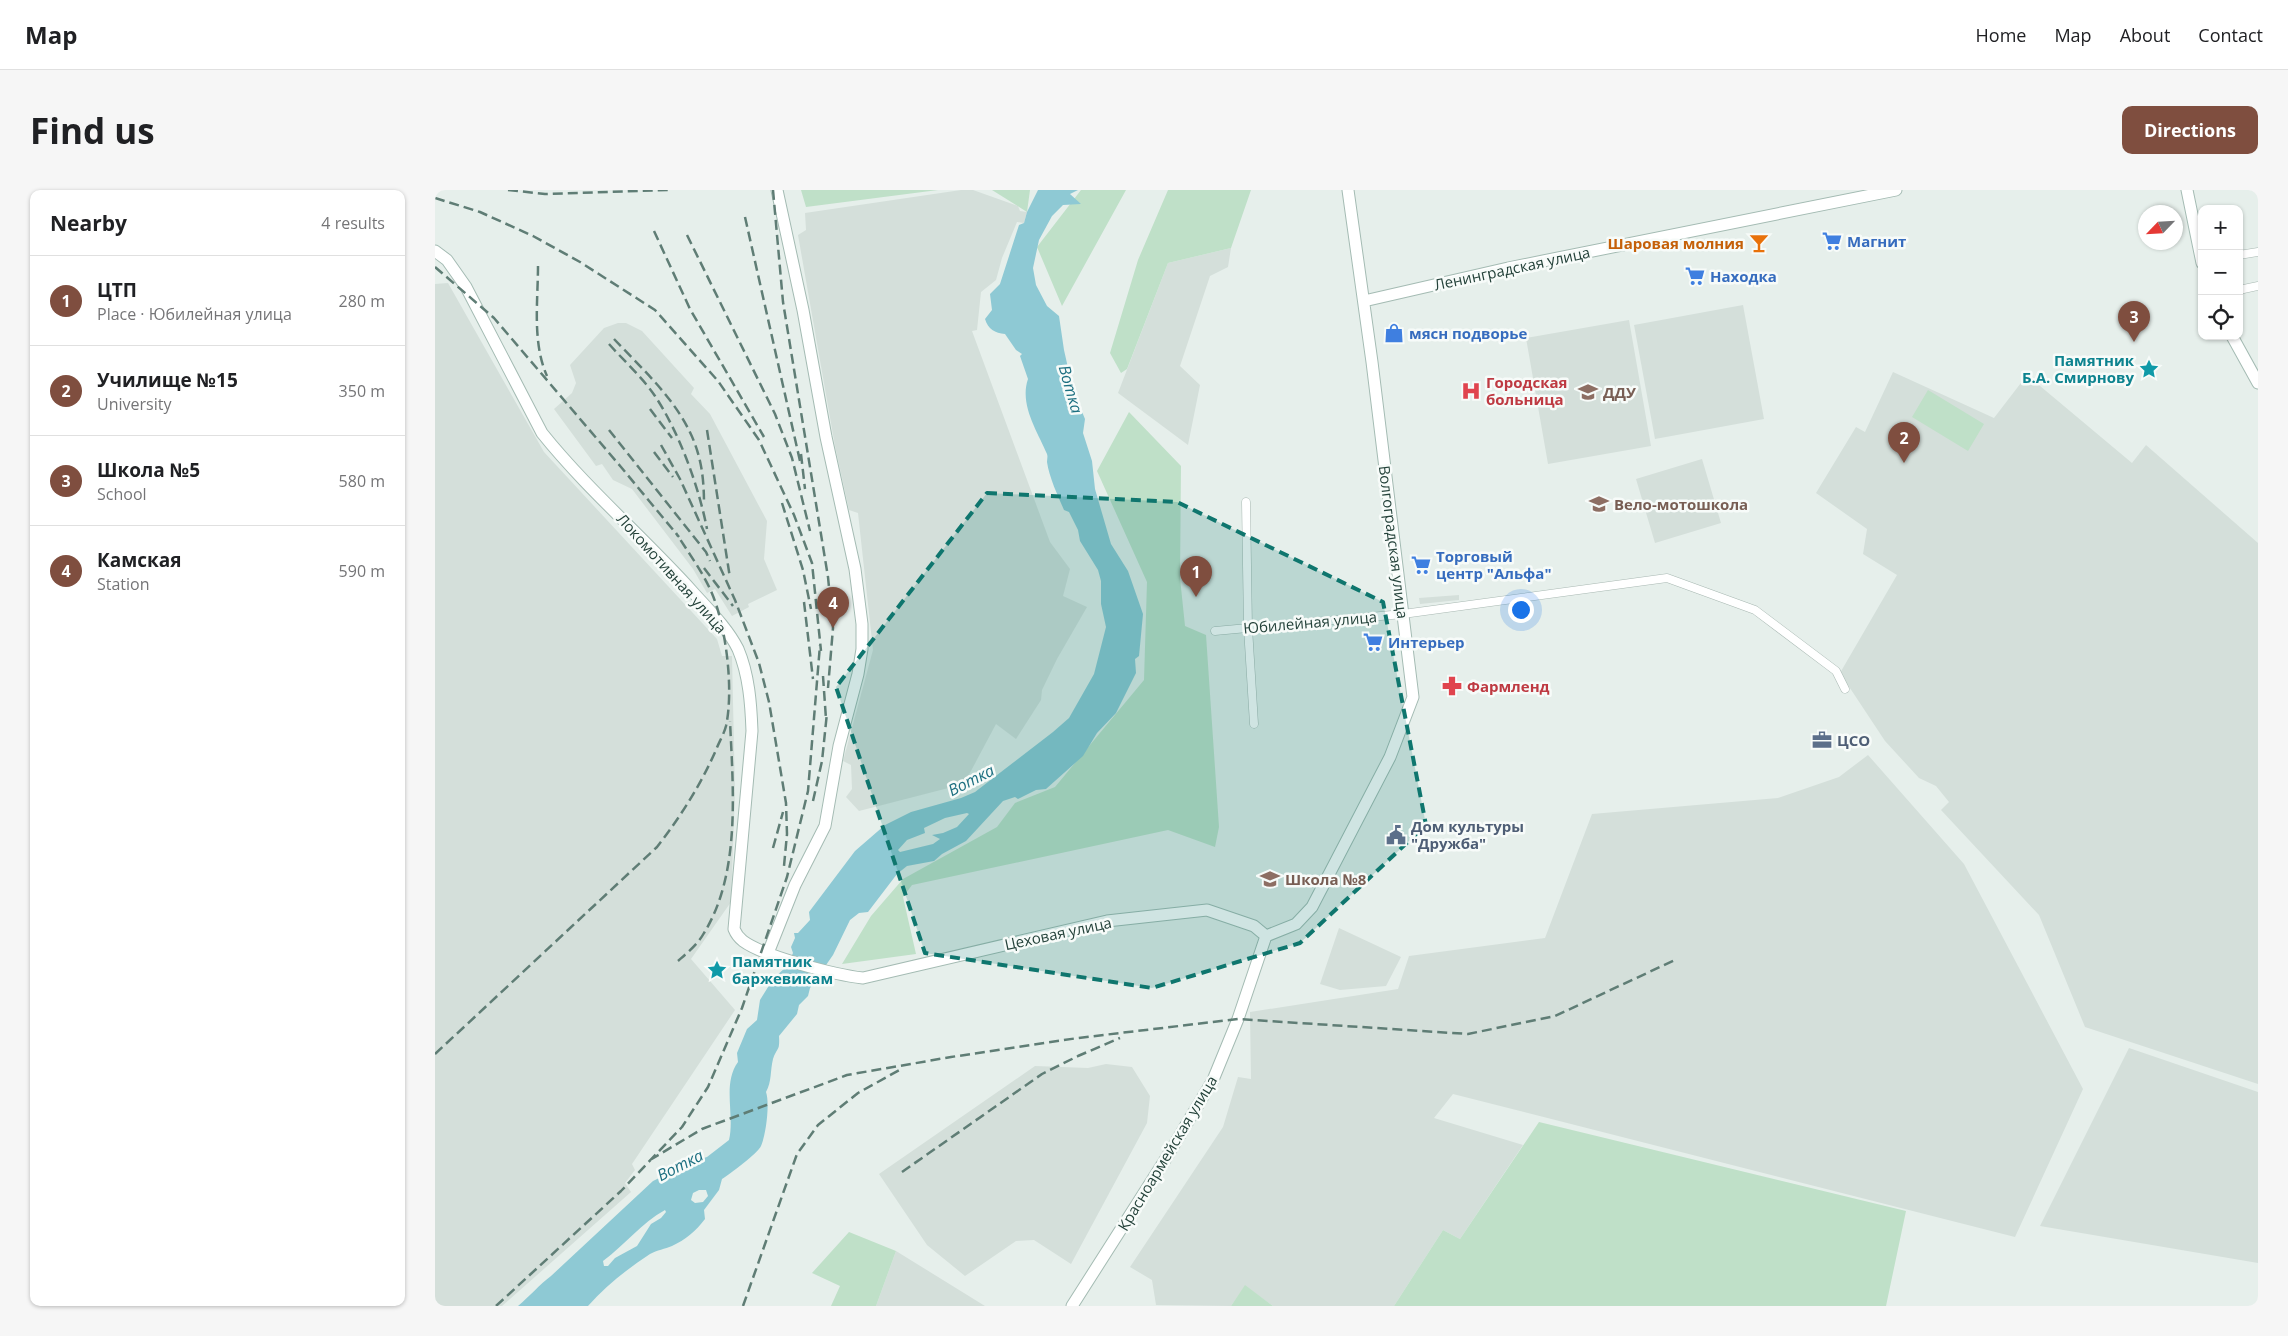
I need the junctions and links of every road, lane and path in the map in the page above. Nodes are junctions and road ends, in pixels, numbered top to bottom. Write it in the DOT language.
graph roads {
  1 [pos="777,190"];
  2 [pos="1348,190"];
  3 [pos="1896,190"];
  4 [pos="2187,190"];
  5 [pos="2199,250"];
  6 [pos="435,251"];
  7 [pos="2258,252"];
  8 [pos="2243,255"];
  9 [pos="2258,286"];
  10 [pos="2243,289"];
  11 [pos="1364,301"];
  12 [pos="2234,340"];
  13 [pos="2258,384"];
  14 [pos="1245,502"];
  15 [pos="1403,614"];
  16 [pos="1249,628"];
  17 [pos="1215,631"];
  18 [pos="1845,689"];
  19 [pos="1254,724"];
  20 [pos="1266,936"];
  21 [pos="771,954"];
  22 [pos="845,976"];
  23 [pos="1072,1306"];
  1 -- 21 [label="main road"];
  2 -- 11 [label="main road, Волгоградская улица"];
  3 -- 11 [label="main road, Ленинградская улица"];
  4 -- 5 [label="main road"];
  6 -- 21 [label="main road, Локомотивная улица"];
  7 -- 8 [label="street"];
  9 -- 10 [label="street"];
  11 -- 15 [label="main road, Волгоградская улица"];
  12 -- 13 [label="main road"];
  14 -- 16 [label="street"];
  15 -- 16 [label="street, Юбилейная улица"];
  15 -- 18 [label="street, Юбилейная улица"];
  15 -- 20 [label="main road, Волгоградская улица"];
  16 -- 17 [label="street, Юбилейная улица"];
  16 -- 19 [label="street"];
  20 -- 22 [label="main road, Цеховая улица"];
  20 -- 23 [label="main road, Красноармейская улица"];
  21 -- 22 [label="main road, Локомотивная улица"];
}
